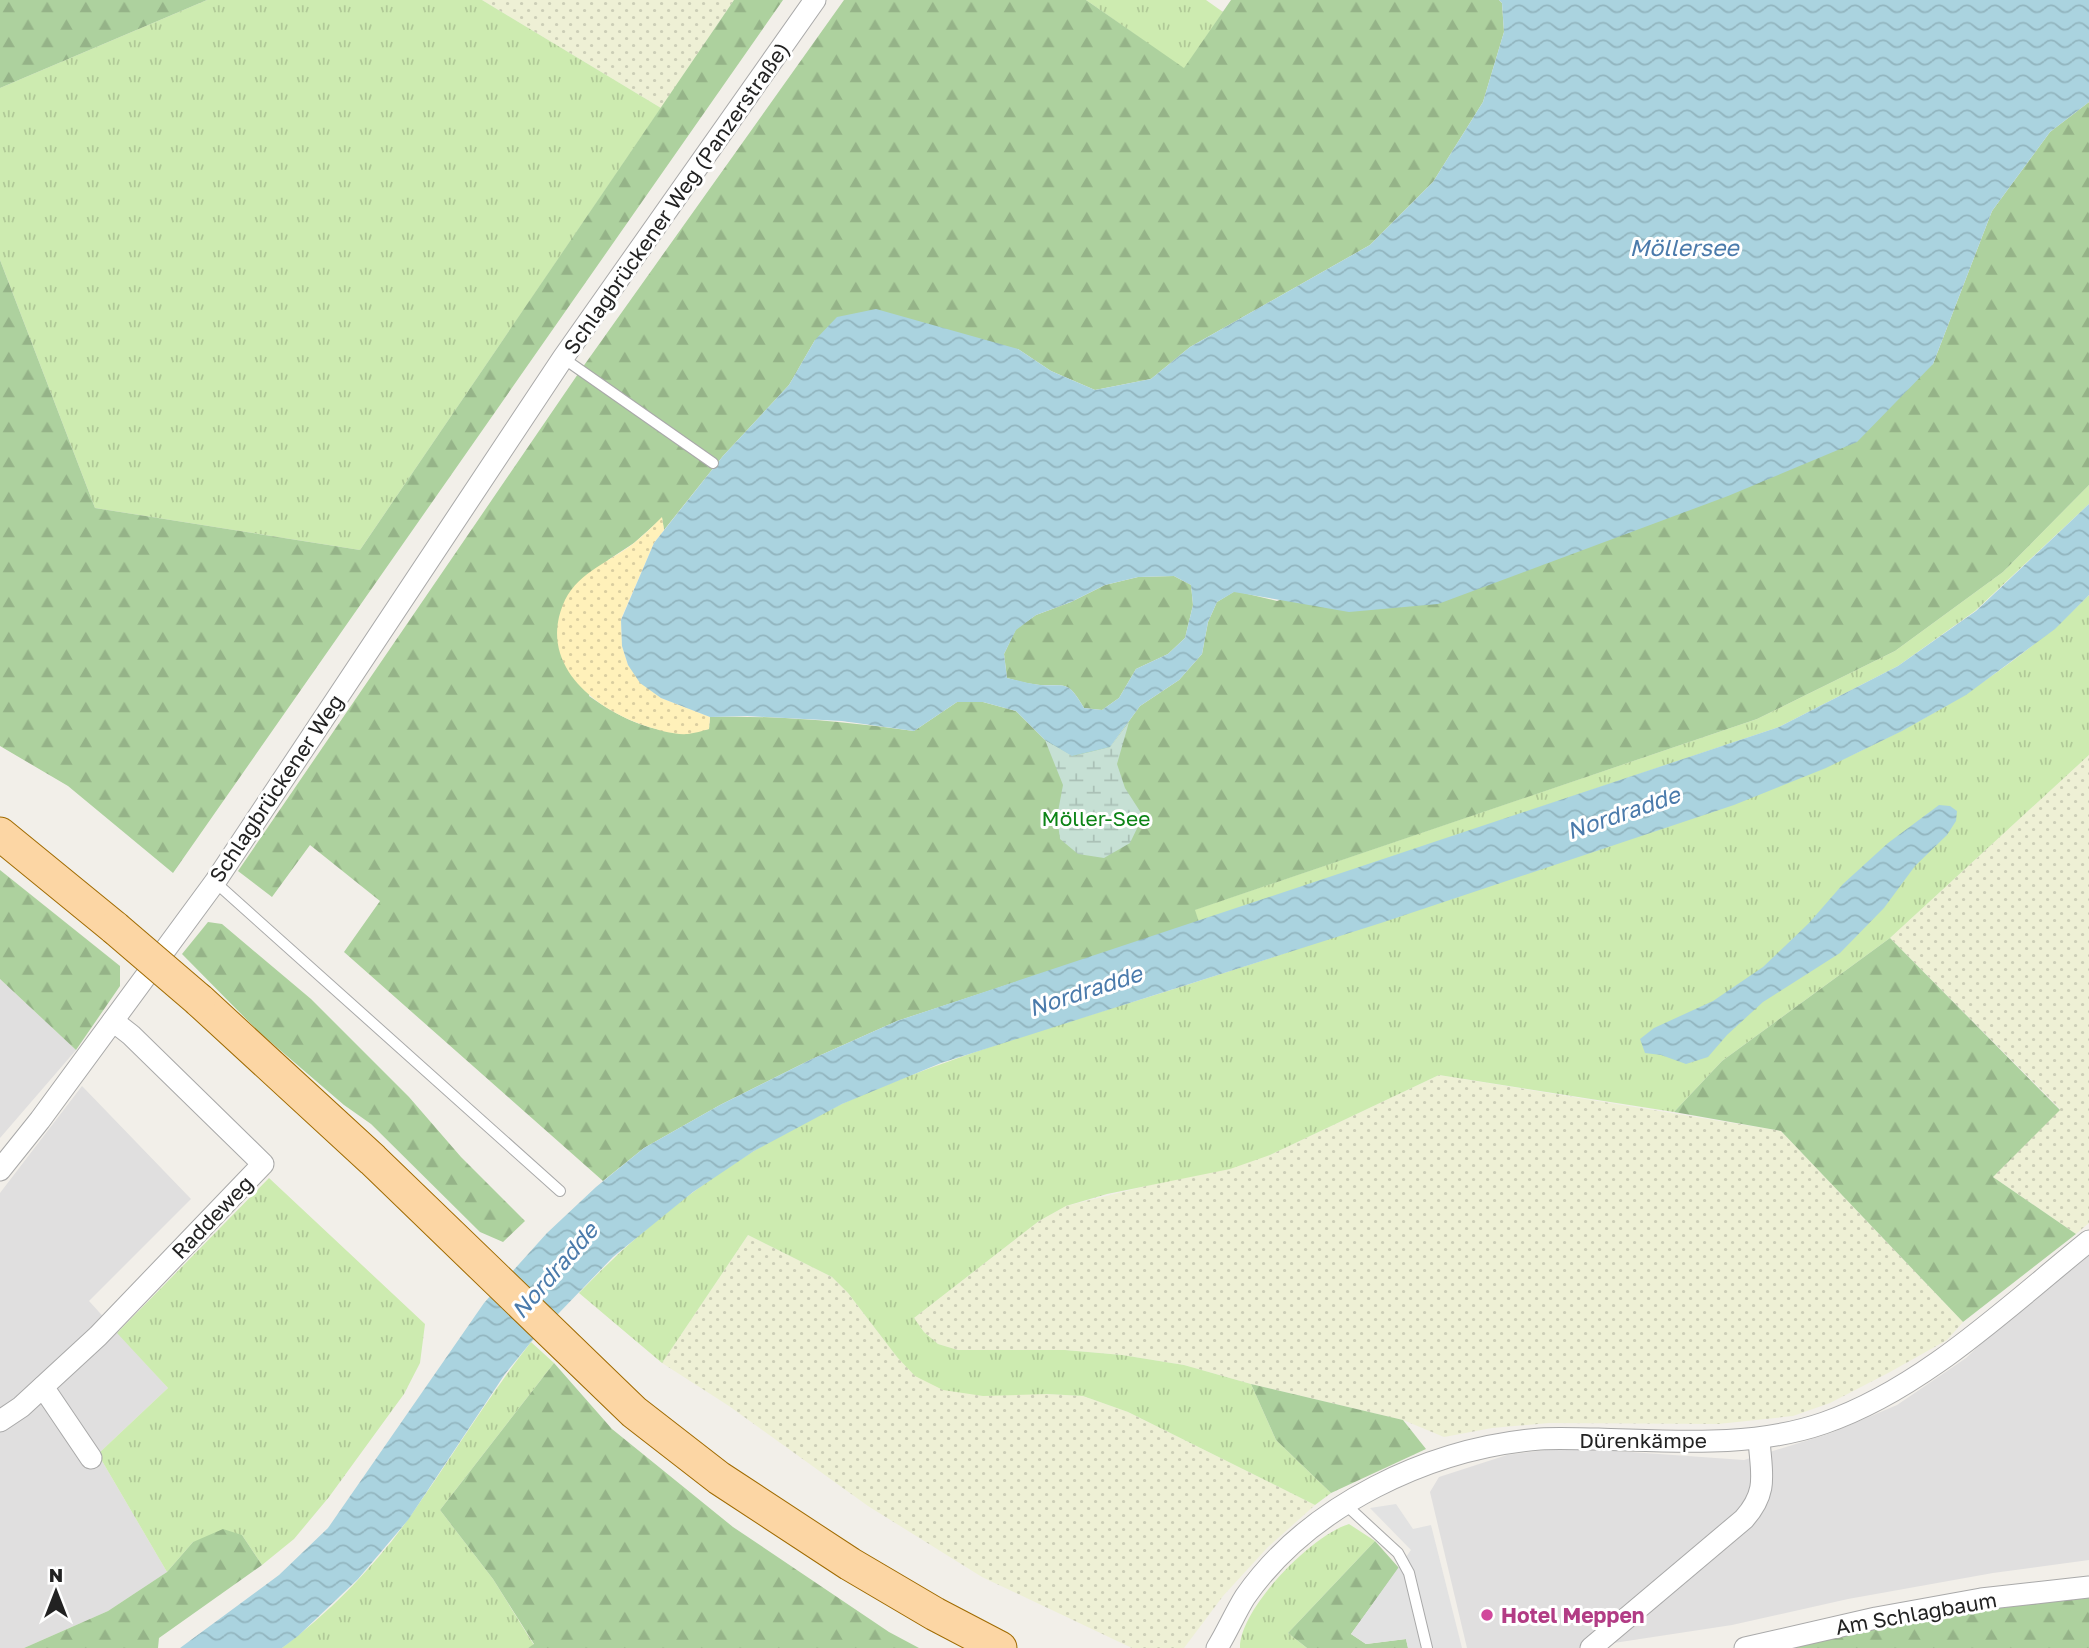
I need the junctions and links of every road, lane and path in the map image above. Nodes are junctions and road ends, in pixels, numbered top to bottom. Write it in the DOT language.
graph roads {
  1 [pos="815,0"];
  2 [pos="563,358"];
  3 [pos="537,396"];
  4 [pos="713,463"];
  5 [pos="0,834"];
  6 [pos="215,881"];
  7 [pos="113,1021"];
  8 [pos="0,1170"];
  9 [pos="560,1191"];
  10 [pos="2086,1249"];
  11 [pos="43,1387"];
  12 [pos="0,1421"];
  13 [pos="1759,1439"];
  14 [pos="91,1458"];
  15 [pos="1346,1505"];
  16 [pos="2089,1587"];
  17 [pos="1221,1645"];
  18 [pos="1000,1648"];
  19 [pos="1427,1648"];
  20 [pos="1591,1648"];
  21 [pos="1745,1648"];
  1 -- 2 [label="street, Schlagbrückener Weg (Panzerstraße)"];
  2 -- 3 [label="street, Schlagbrückener Weg (Panzerstraße)"];
  2 -- 4 [label="lane"];
  3 -- 6 [label="street, Schlagbrückener Weg"];
  5 -- 18 [label="main road, bridge"];
  6 -- 7 [label="street, Schlagbrückener Weg"];
  6 -- 9 [label="lane"];
  7 -- 8 [label="street, Schlagbrückener Weg"];
  7 -- 11 [label="street, Raddeweg"];
  10 -- 13 [label="street, Dürenkämpe"];
  11 -- 12 [label="street, Raddeweg"];
  11 -- 14 [label="street"];
  13 -- 15 [label="street, Dürenkämpe"];
  13 -- 20 [label="street"];
  15 -- 17 [label="street, Dürenkämpe"];
  15 -- 19 [label="lane"];
  16 -- 21 [label="street, Am Schlagbaum"];
}
